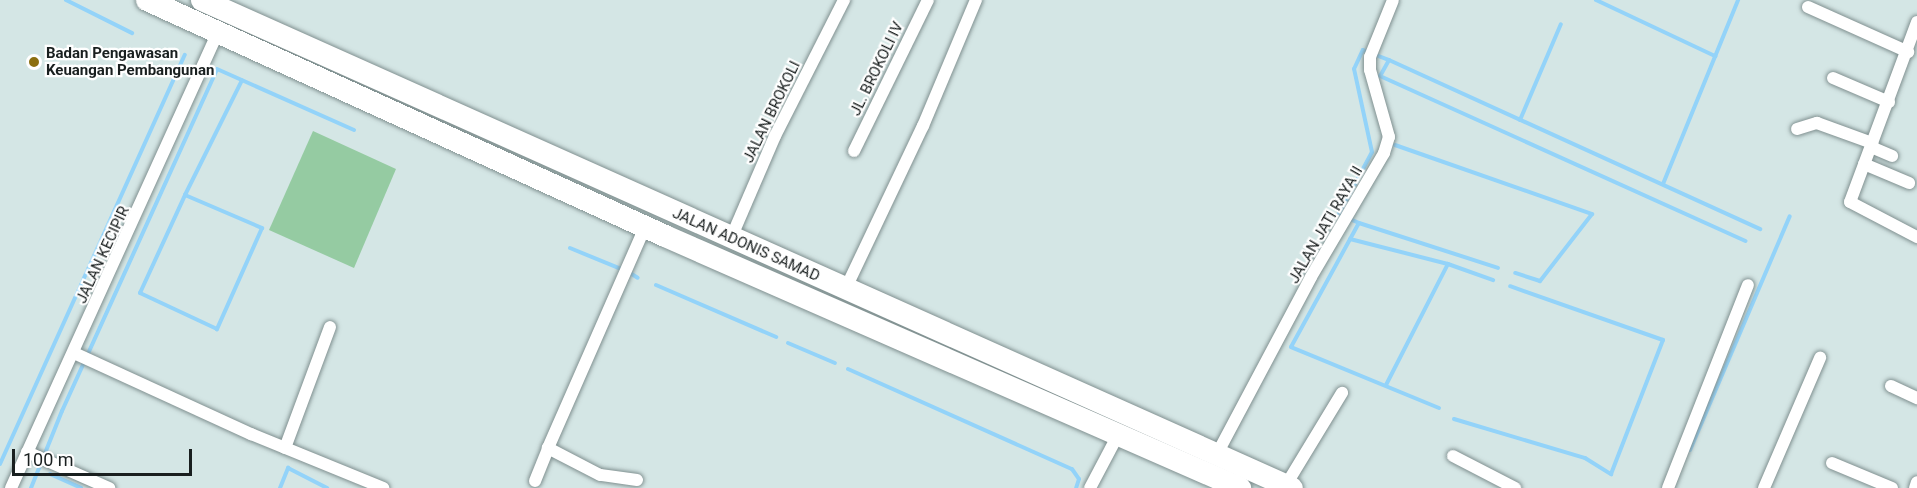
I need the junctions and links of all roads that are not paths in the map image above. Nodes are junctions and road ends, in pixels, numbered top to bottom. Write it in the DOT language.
graph roads {
  1 [pos="147,0"];
  2 [pos="202,0"];
  3 [pos="844,0"];
  4 [pos="928,0"];
  5 [pos="976,0"];
  6 [pos="1393,0"];
  7 [pos="1808,7"];
  8 [pos="1917,22"];
  9 [pos="218,32"];
  10 [pos="1908,52"];
  11 [pos="1833,78"];
  12 [pos="1889,102"];
  13 [pos="1797,129"];
  14 [pos="477,137"];
  15 [pos="1871,145"];
  16 [pos="854,151"];
  17 [pos="1893,156"];
  18 [pos="1864,164"];
  19 [pos="1909,183"];
  20 [pos="645,227"];
  21 [pos="1917,237"];
  22 [pos="731,238"];
  23 [pos="1748,285"];
  24 [pos="845,290"];
  25 [pos="330,327"];
  26 [pos="79,356"];
  27 [pos="1820,358"];
  28 [pos="1891,386"];
  29 [pos="1342,393"];
  30 [pos="1917,398"];
  31 [pos="1119,434"];
  32 [pos="285,448"];
  33 [pos="548,448"];
  34 [pos="1217,454"];
  35 [pos="1453,456"];
  36 [pos="38,457"];
  37 [pos="1832,462"];
  38 [pos="637,480"];
  39 [pos="535,481"];
  40 [pos="1917,482"];
  41 [pos="1289,487"];
  42 [pos="11,488"];
  43 [pos="109,488"];
  44 [pos="383,488"];
  45 [pos="1090,488"];
  46 [pos="1240,488"];
  47 [pos="1515,488"];
  48 [pos="1668,488"];
  49 [pos="1764,488"];
  50 [pos="1892,488"];
  51 [pos="1915,488"];
  1 -- 9 [label="highway"];
  2 -- 14 [label="highway, JALAN ADONIS SAMAD"];
  3 -- 22 [label="street, JALAN BROKOLI"];
  4 -- 16 [label="street, JL. BROKOLI IV"];
  5 -- 24 [label="street"];
  6 -- 34 [label="street, JALAN JATI RAYA II"];
  7 -- 10 [label="street"];
  8 -- 10 [label="street"];
  9 -- 14 [label="highway"];
  9 -- 26 [label="street, JALAN KECIPIR"];
  10 -- 12 [label="street"];
  11 -- 12 [label="street"];
  12 -- 15 [label="street"];
  13 -- 15 [label="street"];
  14 -- 20 [label="highway"];
  14 -- 22 [label="highway, JALAN ADONIS SAMAD"];
  15 -- 17 [label="street"];
  15 -- 18 [label="street"];
  18 -- 19 [label="street"];
  18 -- 21 [label="street"];
  20 -- 31 [label="highway"];
  20 -- 33 [label="street"];
  22 -- 24 [label="highway, JALAN ADONIS SAMAD"];
  23 -- 48 [label="street"];
  24 -- 34 [label="highway, JALAN ADONIS SAMAD"];
  25 -- 32 [label="street"];
  26 -- 32 [label="street"];
  26 -- 36 [label="street, JALAN KECIPIR"];
  27 -- 49 [label="street"];
  28 -- 30 [label="street"];
  29 -- 41 [label="street"];
  31 -- 45 [label="street"];
  31 -- 46 [label="highway"];
  32 -- 44 [label="street"];
  33 -- 38 [label="street"];
  33 -- 39 [label="street"];
  34 -- 41 [label="highway, JALAN ADONIS SAMAD"];
  35 -- 47 [label="street"];
  36 -- 42 [label="street, JALAN KECIPIR"];
  36 -- 43 [label="street"];
  37 -- 50 [label="street"];
  40 -- 51 [label="street"];
}
